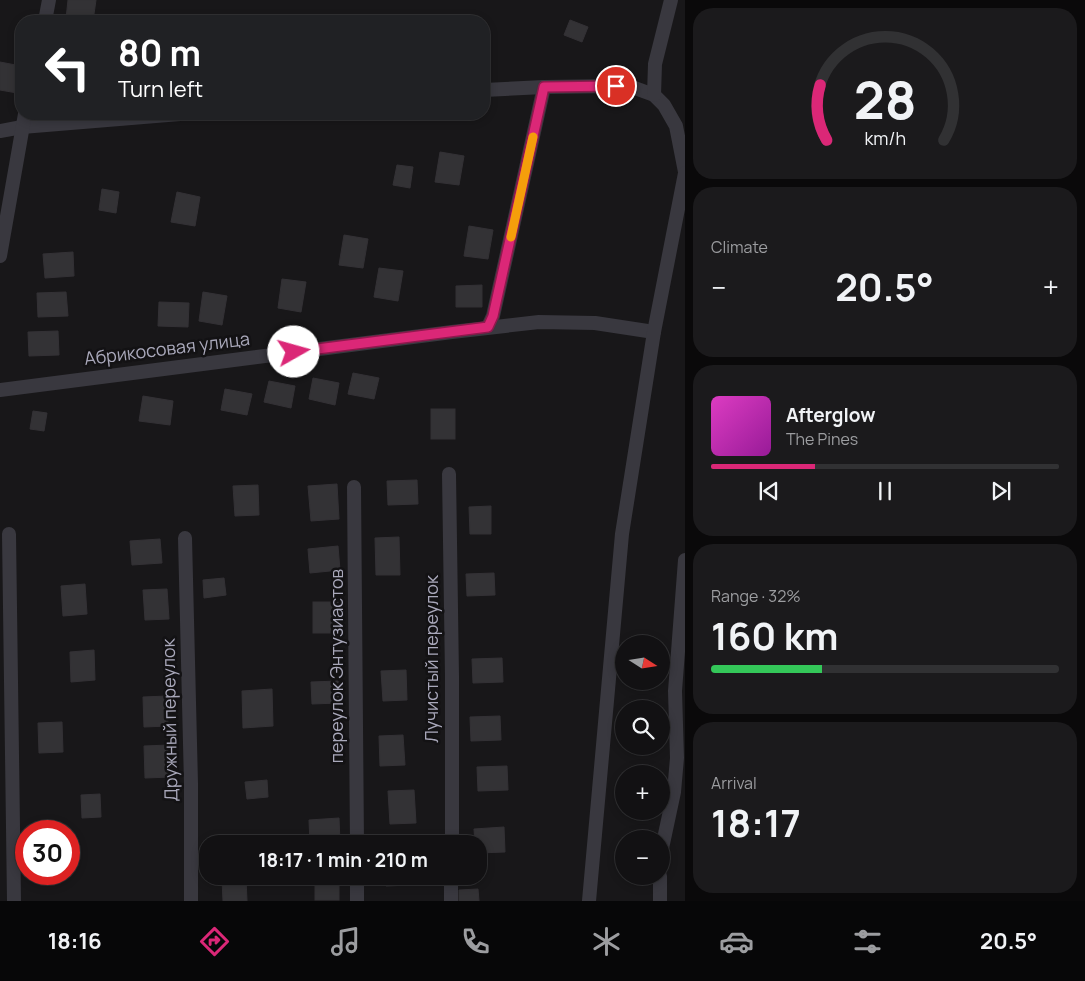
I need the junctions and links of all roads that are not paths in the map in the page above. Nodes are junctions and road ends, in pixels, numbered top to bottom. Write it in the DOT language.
graph roads {
  1 [pos="49,0"];
  2 [pos="671,0"];
  3 [pos="46,15"];
  4 [pos="544,87"];
  5 [pos="490,90"];
  6 [pos="654,95"];
  7 [pos="24,120"];
  8 [pos="0,131"];
  9 [pos="685,172"];
  10 [pos="0,256"];
  11 [pos="488,327"];
  12 [pos="654,332"];
  13 [pos="0,390"];
  14 [pos="449,474"];
  15 [pos="354,487"];
  16 [pos="9,534"];
  17 [pos="185,538"];
  18 [pos="685,560"];
  19 [pos="666,830"];
  20 [pos="357,835"];
  21 [pos="452,835"];
  22 [pos="357,885"];
  23 [pos="452,885"];
  24 [pos="660,885"];
  25 [pos="14,901"];
  26 [pos="191,901"];
  27 [pos="357,901"];
  28 [pos="451,901"];
  29 [pos="589,901"];
  30 [pos="660,901"];
  1 -- 3 [label="street"];
  2 -- 6 [label="street"];
  4 -- 5 [label="street"];
  4 -- 6 [label="street"];
  4 -- 11 [label="street"];
  6 -- 9 [label="street"];
  7 -- 8 [label="street"];
  7 -- 10 [label="street"];
  9 -- 12 [label="street"];
  11 -- 12 [label="street, Абрикосовая улица"];
  11 -- 13 [label="street, Абрикосовая улица"];
  12 -- 29 [label="street"];
  14 -- 21 [label="street, Лучистый переулок"];
  15 -- 20 [label="street, переулок Энтузиастов"];
  16 -- 25 [label="street"];
  17 -- 26 [label="street, Дружный переулок"];
  18 -- 19 [label="street"];
  22 -- 27 [label="street"];
  23 -- 28 [label="street"];
  24 -- 30 [label="street"];
}
